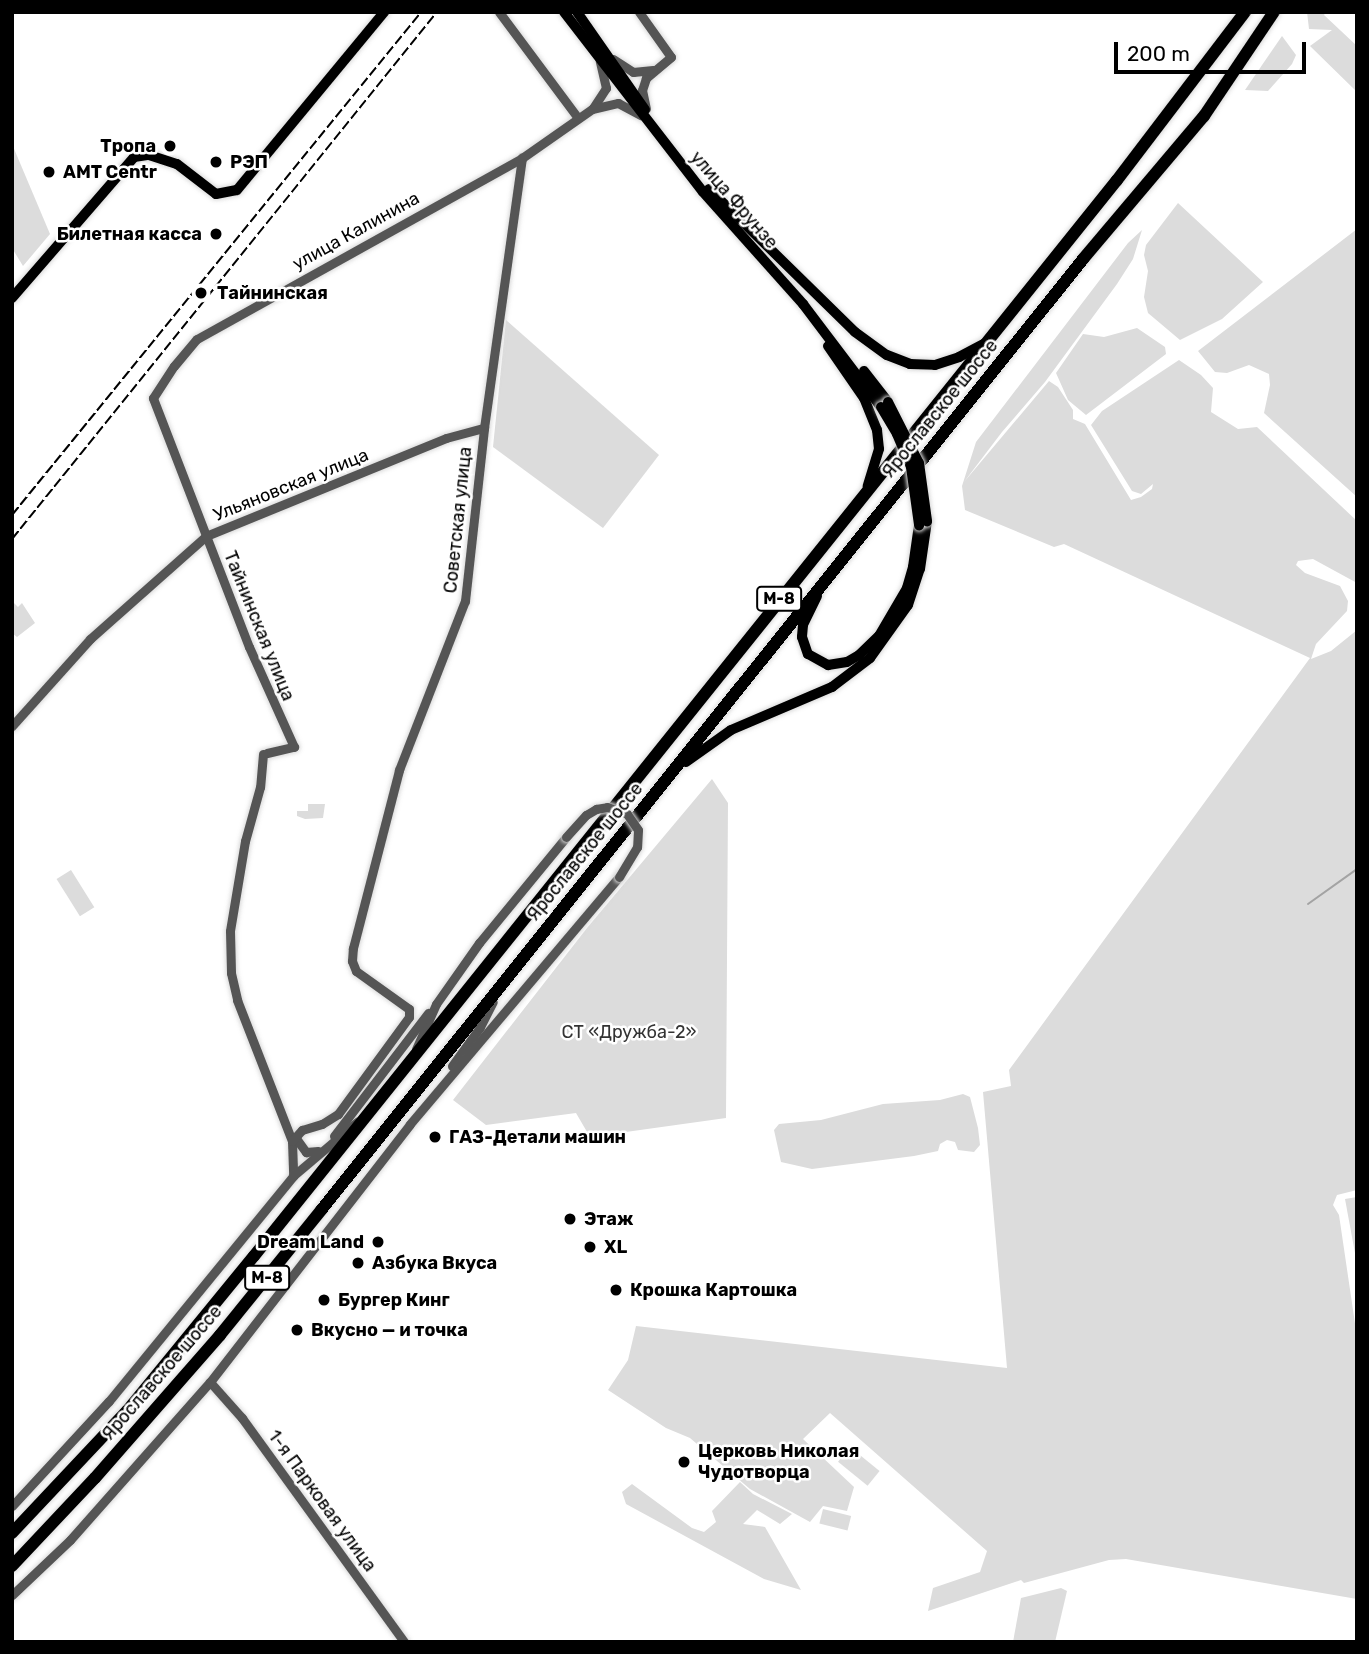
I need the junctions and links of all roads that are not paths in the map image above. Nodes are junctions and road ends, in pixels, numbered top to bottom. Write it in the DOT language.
graph roads {
  1 [pos="384,12"];
  2 [pos="499,12"];
  3 [pos="564,12"];
  4 [pos="577,12"];
  5 [pos="639,12"];
  6 [pos="1245,12"];
  7 [pos="1274,12"];
  8 [pos="603,56"];
  9 [pos="653,70"];
  10 [pos="592,109"];
  11 [pos="644,114"];
  12 [pos="578,118"];
  13 [pos="522,158"];
  14 [pos="706,191"];
  15 [pos="12,298"];
  16 [pos="985,343"];
  17 [pos="153,398"];
  18 [pos="484,428"];
  19 [pos="866,490"];
  20 [pos="923,523"];
  21 [pos="206,536"];
  22 [pos="831,572"];
  23 [pos="12,726"];
  24 [pos="659,788"];
  25 [pos="506,977"];
  26 [pos="436,1004"];
  27 [pos="414,1054"];
  28 [pos="367,1114"];
  29 [pos="410,1124"];
  30 [pos="293,1139"];
  31 [pos="328,1144"];
  32 [pos="319,1151"];
  33 [pos="293,1176"];
  34 [pos="210,1382"];
  35 [pos="12,1506"];
  36 [pos="12,1533"];
  37 [pos="12,1566"];
  38 [pos="12,1595"];
  39 [pos="404,1642"];
  1 -- 15 [label="main road"];
  2 -- 12 [label="street"];
  3 -- 8 [label="main road, улица Фрунзе"];
  4 -- 8 [label="main road, улица Фрунзе"];
  5 -- 9 [label="street"];
  6 -- 16 [label="highway, Ярославское шоссе / М-8"];
  7 -- 22 [label="highway, Ярославское шоссе / М-8"];
  8 -- 9 [label="street"];
  8 -- 10 [label="street"];
  8 -- 11 [label="main road, улица Фрунзе"];
  9 -- 11 [label="street"];
  10 -- 11 [label="street"];
  10 -- 12 [label="street, улица Калинина"];
  11 -- 14 [label="main road, улица Фрунзе"];
  12 -- 13 [label="street, улица Калинина"];
  13 -- 17 [label="street, улица Калинина"];
  13 -- 18 [label="street, Советская улица"];
  14 -- 16 [label="main road"];
  14 -- 19 [label="main road"];
  14 -- 20 [label="main road, улица Фрунзе, bridge"];
  16 -- 19 [label="highway, Ярославское шоссе / М-8"];
  17 -- 21 [label="street, Тайнинская улица"];
  18 -- 21 [label="street, Ульяновская улица"];
  18 -- 30 [label="street, Советская улица"];
  19 -- 27 [label="highway, Ярославское шоссе / М-8"];
  20 -- 22 [label="main road"];
  20 -- 24 [label="main road"];
  21 -- 23 [label="street, Ульяновская улица"];
  21 -- 30 [label="street, Тайнинская улица"];
  22 -- 24 [label="highway, Ярославское шоссе / М-8"];
  24 -- 25 [label="highway, Ярославское шоссе / М-8"];
  25 -- 29 [label="street"];
  25 -- 37 [label="highway, Ярославское шоссе / М-8"];
  26 -- 27 [label="street"];
  26 -- 29 [label="street, bridge"];
  26 -- 31 [label="street"];
  27 -- 28 [label="highway, Ярославское шоссе / М-8"];
  28 -- 31 [label="street"];
  28 -- 36 [label="highway, Ярославское шоссе / М-8"];
  29 -- 34 [label="street"];
  30 -- 32 [label="street"];
  30 -- 33 [label="street"];
  31 -- 32 [label="street"];
  32 -- 33 [label="street"];
  33 -- 35 [label="street"];
  34 -- 38 [label="street"];
  34 -- 39 [label="street, 1-я Парковая улица"];
}
